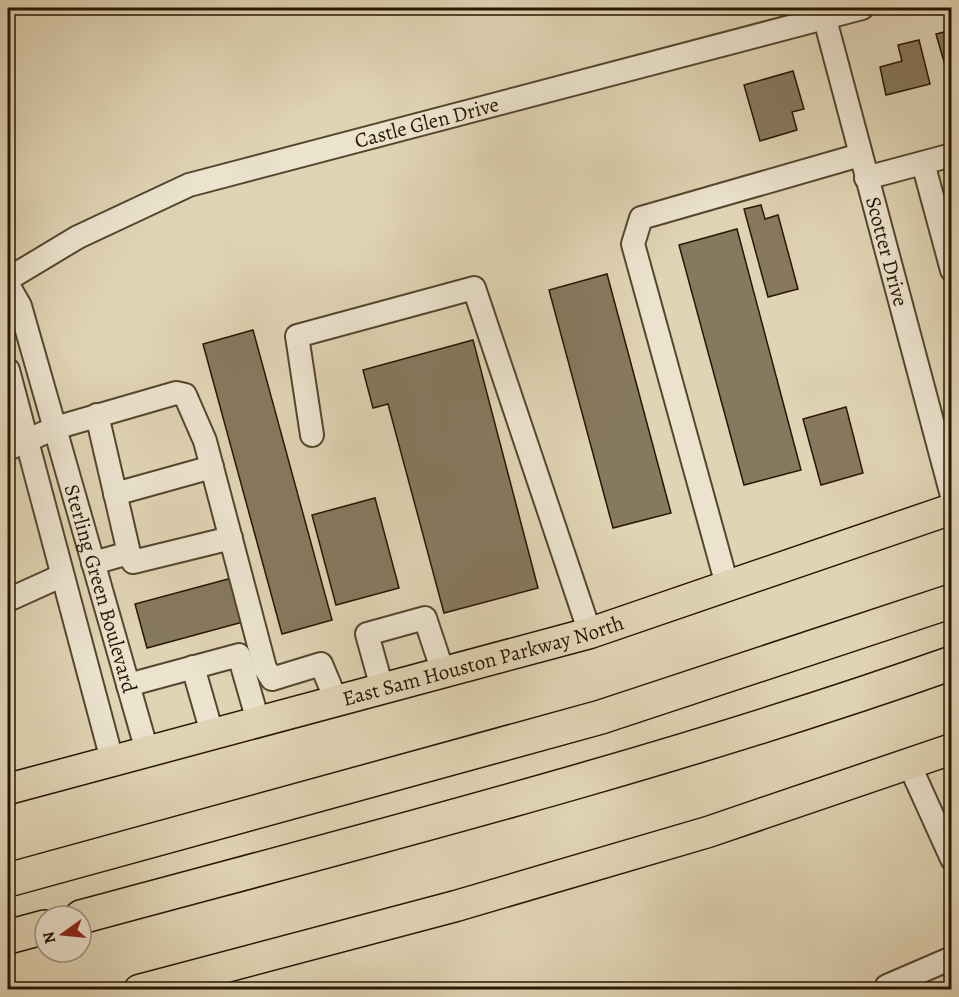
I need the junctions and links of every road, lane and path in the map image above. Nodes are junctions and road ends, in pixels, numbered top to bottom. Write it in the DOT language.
graph roads {
  1 [pos="862,8"];
  2 [pos="823,13"];
  3 [pos="860,155"];
  4 [pos="951,155"];
  5 [pos="923,163"];
  6 [pos="866,178"];
  7 [pos="951,270"];
  8 [pos="8,279"];
  9 [pos="8,285"];
  10 [pos="8,370"];
  11 [pos="97,416"];
  12 [pos="55,428"];
  13 [pos="312,435"];
  14 [pos="16,445"];
  15 [pos="212,467"];
  16 [pos="115,494"];
  17 [pos="951,496"];
  18 [pos="951,508"];
  19 [pos="231,538"];
  20 [pos="129,553"];
  21 [pos="93,563"];
  22 [pos="61,576"];
  23 [pos="727,585"];
  24 [pos="8,600"];
  25 [pos="951,601"];
  26 [pos="590,633"];
  27 [pos="951,663"];
  28 [pos="193,668"];
  29 [pos="443,672"];
  30 [pos="128,685"];
  31 [pos="382,688"];
  32 [pos="336,700"];
  33 [pos="258,721"];
  34 [pos="212,733"];
  35 [pos="951,749"];
  36 [pos="147,751"];
  37 [pos="112,760"];
  38 [pos="909,764"];
  39 [pos="8,789"];
  40 [pos="951,859"];
  41 [pos="8,880"];
  42 [pos="93,914"];
  43 [pos="33,930"];
  44 [pos="8,937"];
  45 [pos="951,958"];
  46 [pos="139,990"];
  47 [pos="887,990"];
  1 -- 2 [label="street, Castle Glen Drive"];
  2 -- 3 [label="street, Scotter Drive"];
  2 -- 8 [label="street, Castle Glen Drive"];
  3 -- 6 [label="street, Scotter Drive"];
  3 -- 23 [label="street"];
  4 -- 5 [label="street"];
  5 -- 6 [label="street"];
  5 -- 7 [label="street"];
  6 -- 17 [label="street, Scotter Drive"];
  9 -- 12 [label="street, Sterling Green Boulevard"];
  10 -- 14 [label="street, Sterling Green Boulevard"];
  11 -- 12 [label="street"];
  11 -- 15 [label="street"];
  11 -- 16 [label="street"];
  12 -- 14 [label="street"];
  12 -- 21 [label="street, Sterling Green Boulevard"];
  13 -- 26 [label="street"];
  14 -- 22 [label="street, Sterling Green Boulevard"];
  15 -- 16 [label="street"];
  15 -- 19 [label="street"];
  16 -- 20 [label="street"];
  18 -- 23 [label="main road, East Sam Houston Parkway North"];
  19 -- 20 [label="street"];
  19 -- 32 [label="street"];
  20 -- 21 [label="street"];
  21 -- 30 [label="street, Sterling Green Boulevard"];
  22 -- 24 [label="street"];
  22 -- 37 [label="street, Sterling Green Boulevard"];
  23 -- 26 [label="main road, East Sam Houston Parkway North"];
  25 -- 41 [label="highway"];
  26 -- 29 [label="main road, East Sam Houston Parkway North"];
  27 -- 42 [label="highway"];
  28 -- 30 [label="street"];
  28 -- 33 [label="street"];
  28 -- 34 [label="street"];
  29 -- 31 [label="main road, East Sam Houston Parkway North"];
  29 -- 31 [label="street"];
  30 -- 36 [label="street, Sterling Green Boulevard"];
  31 -- 32 [label="main road, East Sam Houston Parkway North"];
  32 -- 33 [label="main road, East Sam Houston Parkway North"];
  33 -- 34 [label="main road, East Sam Houston Parkway North"];
  34 -- 36 [label="main road, East Sam Houston Parkway North"];
  35 -- 38 [label="main road"];
  36 -- 37 [label="main road, East Sam Houston Parkway North"];
  37 -- 39 [label="main road, East Sam Houston Parkway North"];
  38 -- 40 [label="street"];
  38 -- 46 [label="main road"];
  43 -- 44 [label="highway"];
  45 -- 47 [label="street"];
}
